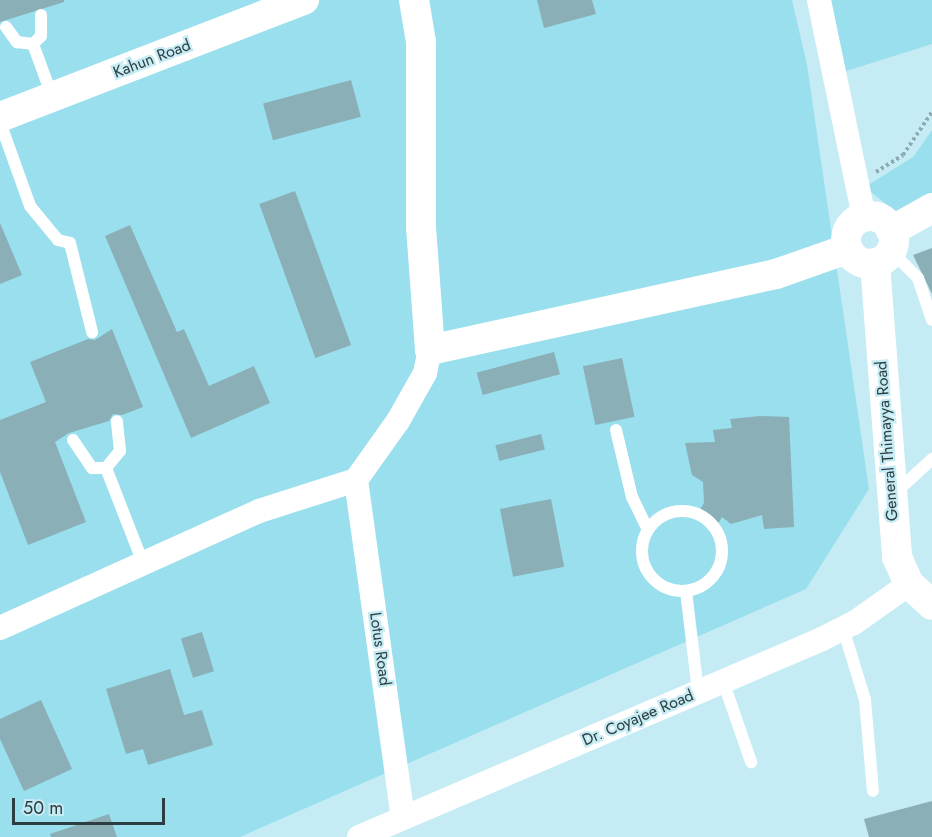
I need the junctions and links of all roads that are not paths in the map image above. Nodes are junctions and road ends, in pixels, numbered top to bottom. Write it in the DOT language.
graph roads {
  1 [pos="304,0"];
  2 [pos="414,0"];
  3 [pos="819,0"];
  4 [pos="41,15"];
  5 [pos="6,27"];
  6 [pos="33,44"];
  7 [pos="53,97"];
  8 [pos="0,119"];
  9 [pos="932,208"];
  10 [pos="864,217"];
  11 [pos="886,248"];
  12 [pos="848,249"];
  13 [pos="932,320"];
  14 [pos="92,332"];
  15 [pos="430,350"];
  16 [pos="117,421"];
  17 [pos="616,430"];
  18 [pos="73,440"];
  19 [pos="932,459"];
  20 [pos="106,468"];
  21 [pos="356,480"];
  22 [pos="891,496"];
  23 [pos="647,528"];
  24 [pos="143,563"];
  25 [pos="686,591"];
  26 [pos="925,597"];
  27 [pos="0,628"];
  28 [pos="843,628"];
  29 [pos="723,681"];
  30 [pos="698,692"];
  31 [pos="752,762"];
  32 [pos="873,791"];
  33 [pos="404,818"];
  34 [pos="359,837"];
  1 -- 7 [label="street, Kahun Road"];
  2 -- 15 [label="street"];
  3 -- 10 [label="street"];
  4 -- 6 [label="lane"];
  5 -- 6 [label="lane"];
  6 -- 7 [label="lane"];
  7 -- 8 [label="street, Kahun Road"];
  8 -- 14 [label="lane"];
  9 -- 11 [label="street"];
  10 -- 11 [label="street"];
  10 -- 12 [label="street"];
  11 -- 12 [label="street"];
  11 -- 13 [label="lane"];
  11 -- 22 [label="street, General Thimayya Road"];
  12 -- 15 [label="street"];
  15 -- 21 [label="street"];
  16 -- 20 [label="lane"];
  17 -- 23 [label="lane"];
  18 -- 20 [label="lane"];
  19 -- 22 [label="lane"];
  20 -- 24 [label="lane"];
  21 -- 24 [label="street"];
  21 -- 33 [label="street, Lotus Road"];
  22 -- 26 [label="street, General Thimayya Road"];
  23 -- 25 [label="lane"];
  23 -- 25 [label="lane"];
  24 -- 27 [label="street"];
  25 -- 30 [label="lane"];
  26 -- 28 [label="street, Dr. Coyajee Road"];
  28 -- 29 [label="street, Dr. Coyajee Road"];
  28 -- 32 [label="lane"];
  29 -- 30 [label="street, Dr. Coyajee Road"];
  29 -- 31 [label="lane"];
  30 -- 33 [label="street, Dr. Coyajee Road"];
  33 -- 34 [label="street, Dr. Coyajee Road"];
}
